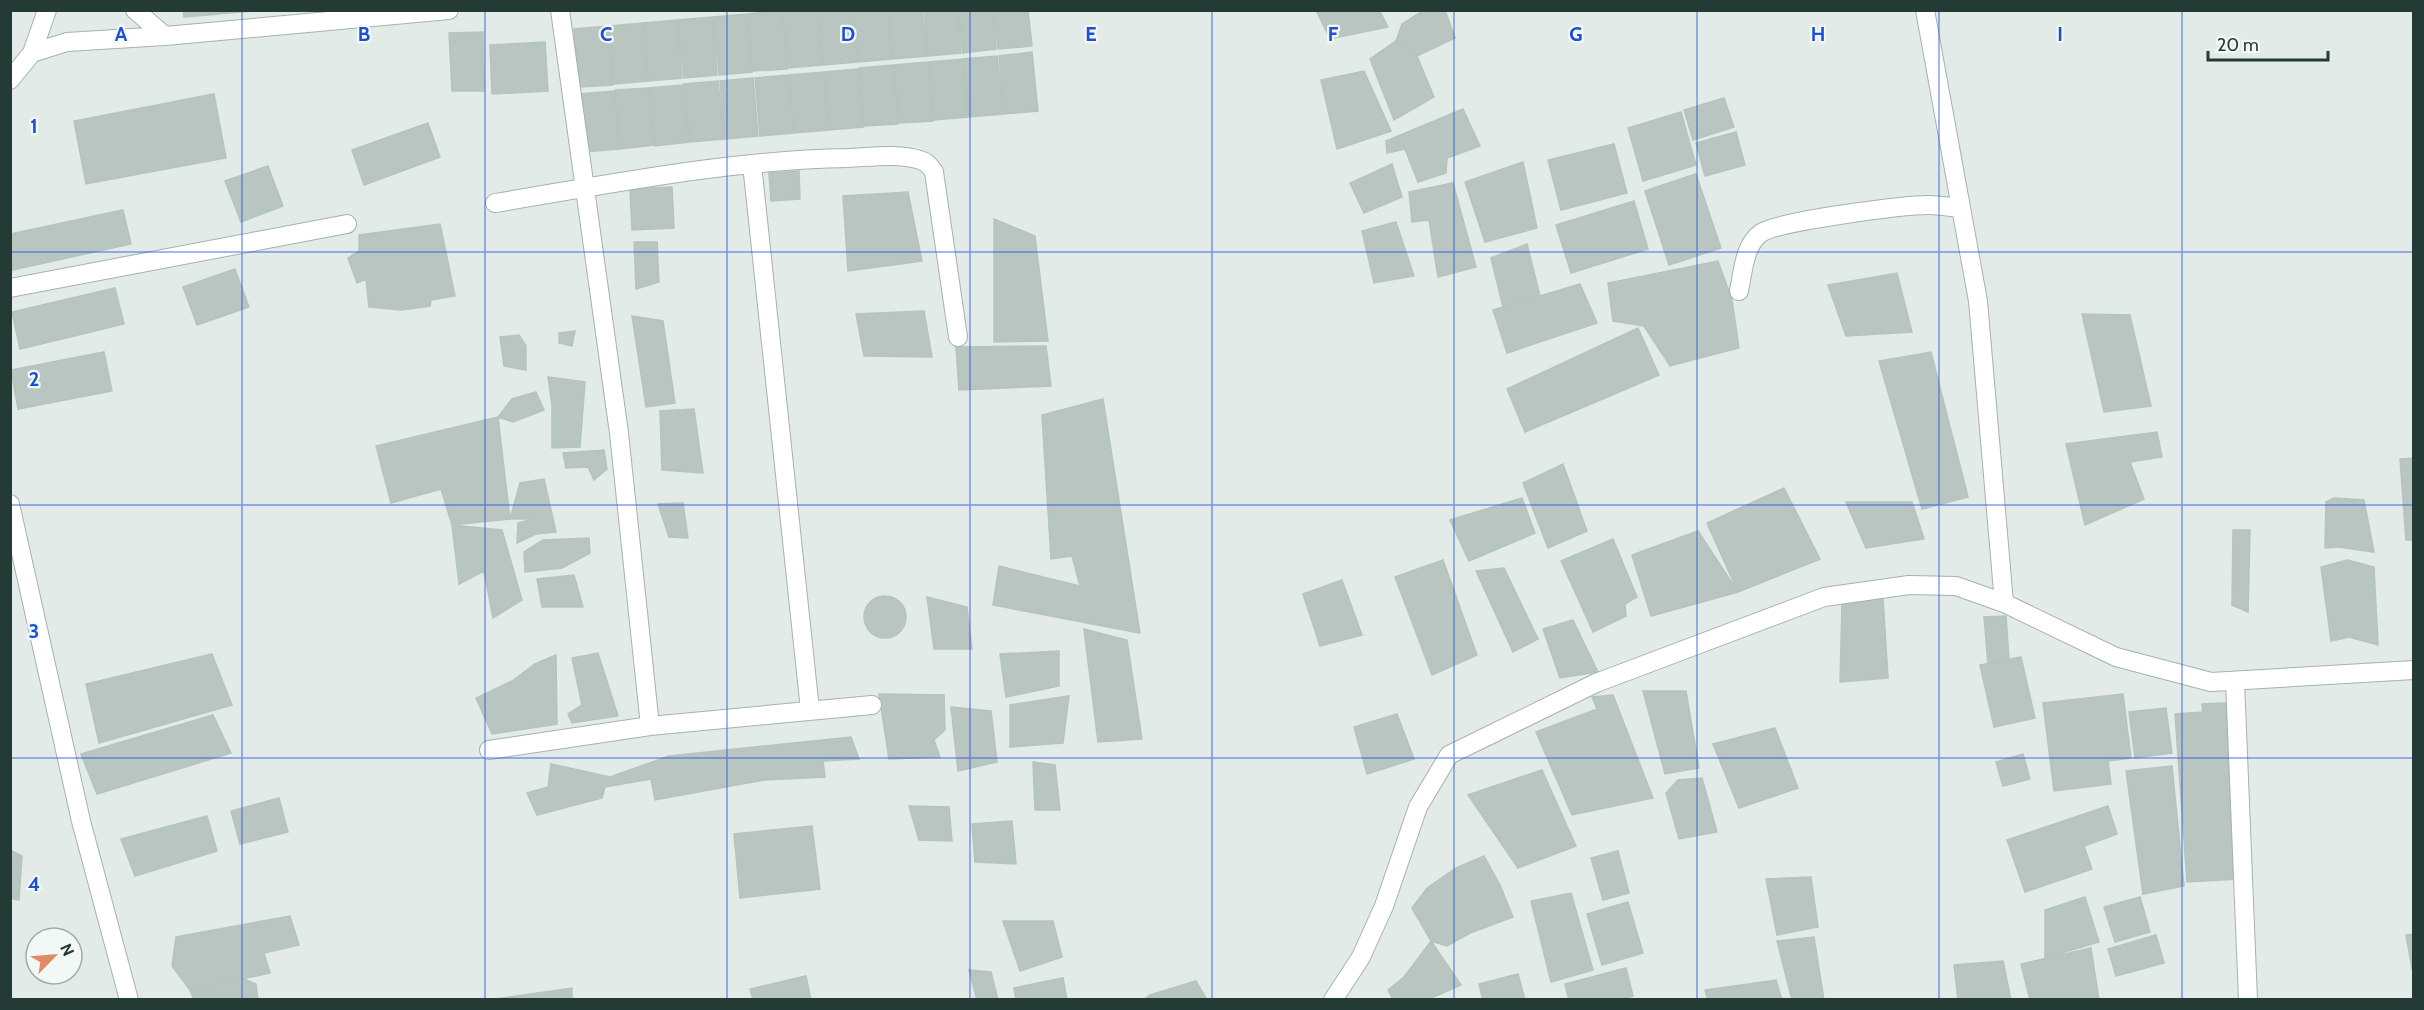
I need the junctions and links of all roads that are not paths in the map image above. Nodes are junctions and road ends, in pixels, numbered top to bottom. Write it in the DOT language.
graph roads {
  1 [pos="47,10"];
  2 [pos="135,10"];
  3 [pos="449,10"];
  4 [pos="560,10"];
  5 [pos="1925,10"];
  6 [pos="165,36"];
  7 [pos="32,52"];
  8 [pos="10,80"];
  9 [pos="752,164"];
  10 [pos="586,188"];
  11 [pos="495,203"];
  12 [pos="1961,208"];
  13 [pos="346,224"];
  14 [pos="10,288"];
  15 [pos="1739,291"];
  16 [pos="958,337"];
  17 [pos="10,504"];
  18 [pos="2004,603"];
  19 [pos="2414,670"];
  20 [pos="2235,681"];
  21 [pos="873,705"];
  22 [pos="810,710"];
  23 [pos="650,726"];
  24 [pos="489,750"];
  25 [pos="129,999"];
  26 [pos="1334,999"];
  27 [pos="2248,999"];
  1 -- 7 [label="street"];
  2 -- 6 [label="street"];
  3 -- 6 [label="street"];
  4 -- 10 [label="street"];
  5 -- 12 [label="street"];
  6 -- 7 [label="street"];
  7 -- 8 [label="street"];
  9 -- 10 [label="street"];
  9 -- 16 [label="street"];
  9 -- 22 [label="street"];
  10 -- 11 [label="street"];
  10 -- 23 [label="street"];
  12 -- 15 [label="street"];
  12 -- 18 [label="street"];
  13 -- 14 [label="street"];
  17 -- 25 [label="street"];
  18 -- 20 [label="street"];
  18 -- 26 [label="street"];
  19 -- 20 [label="street"];
  20 -- 27 [label="street"];
  21 -- 22 [label="street"];
  22 -- 23 [label="street"];
  23 -- 24 [label="street"];
}
